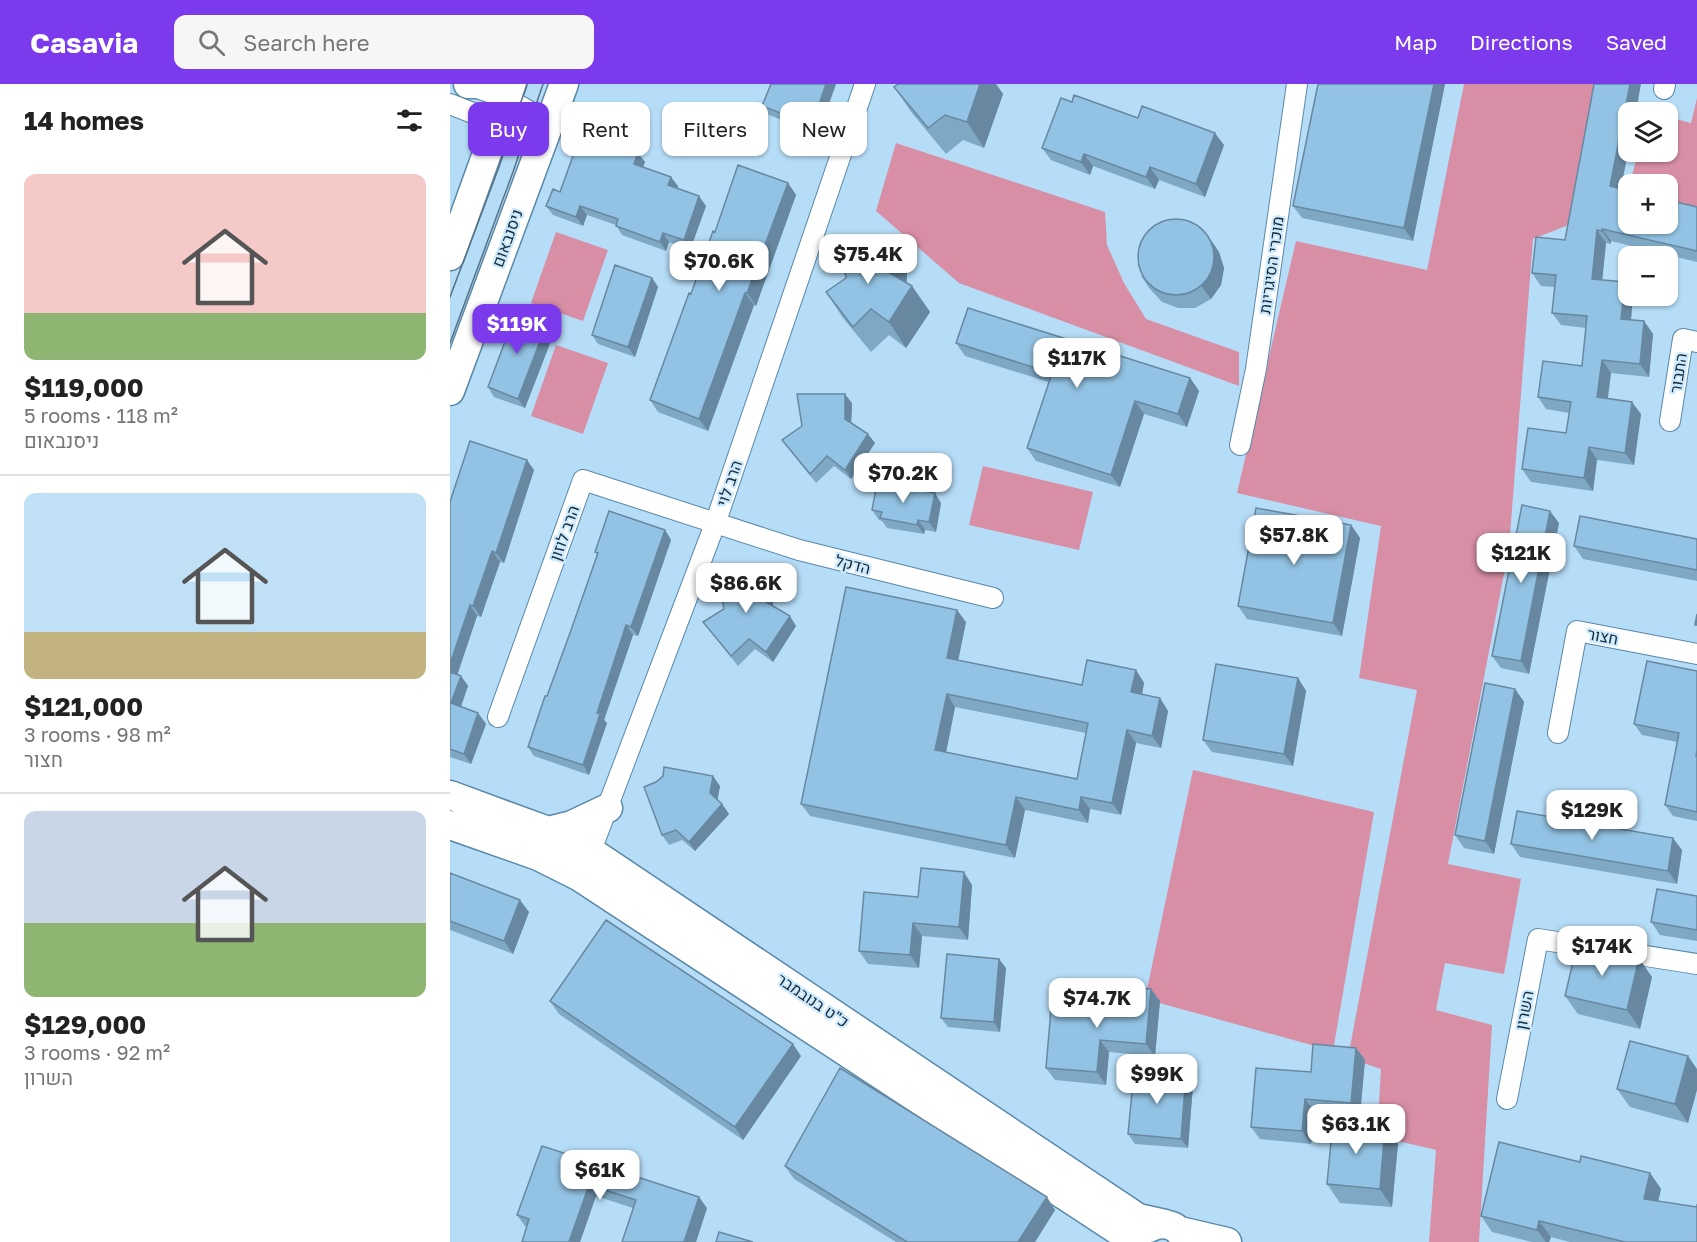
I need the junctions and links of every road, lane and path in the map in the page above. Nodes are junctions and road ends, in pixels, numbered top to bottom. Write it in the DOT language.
graph roads {
  1 [pos="466,84"];
  2 [pos="480,84"];
  3 [pos="564,84"];
  4 [pos="865,84"];
  5 [pos="1297,84"];
  6 [pos="506,102"];
  7 [pos="468,103"];
  8 [pos="450,104"];
  9 [pos="549,126"];
  10 [pos="486,156"];
  11 [pos="538,156"];
  12 [pos="450,256"];
  13 [pos="1697,342"];
  14 [pos="450,391"];
  15 [pos="1670,421"];
  16 [pos="1240,445"];
  17 [pos="715,524"];
  18 [pos="993,598"];
  19 [pos="1697,654"];
  20 [pos="498,717"];
  21 [pos="1558,733"];
  22 [pos="450,795"];
  23 [pos="608,808"];
  24 [pos="450,825"];
  25 [pos="548,831"];
  26 [pos="590,851"];
  27 [pos="580,877"];
  28 [pos="1697,964"];
  29 [pos="1507,1099"];
  30 [pos="1177,1232"];
  31 [pos="1132,1242"];
  32 [pos="1140,1242"];
  33 [pos="1227,1242"];
  1 -- 2 [label="street"];
  1 -- 6 [label="street"];
  3 -- 9 [label="street, ניסנבאום"];
  4 -- 17 [label="street, הרב לוי"];
  5 -- 16 [label="street, מוכרי הסיגריות"];
  7 -- 8 [label="street"];
  10 -- 12 [label="street"];
  11 -- 14 [label="street, ניסנבאום"];
  13 -- 15 [label="street, התבור"];
  17 -- 18 [label="street, הדקל"];
  17 -- 20 [label="street, הרב לוזון"];
  17 -- 23 [label="street, הרב לוי"];
  19 -- 21 [label="street, חצור"];
  22 -- 25 [label="street, כ\"ט בנובמבר"];
  23 -- 25 [label="street"];
  23 -- 26 [label="street, הרב לוי"];
  24 -- 27 [label="street, כ\"ט בנובמבר"];
  25 -- 26 [label="street, כ\"ט בנובמבר"];
  26 -- 27 [label="street, הרב לוי"];
  26 -- 30 [label="street, כ\"ט בנובמבר"];
  27 -- 31 [label="street, כ\"ט בנובמבר"];
  28 -- 29 [label="street, השרון"];
  30 -- 32 [label="street"];
  30 -- 33 [label="street, כ\"ט בנובמבר"];
}
